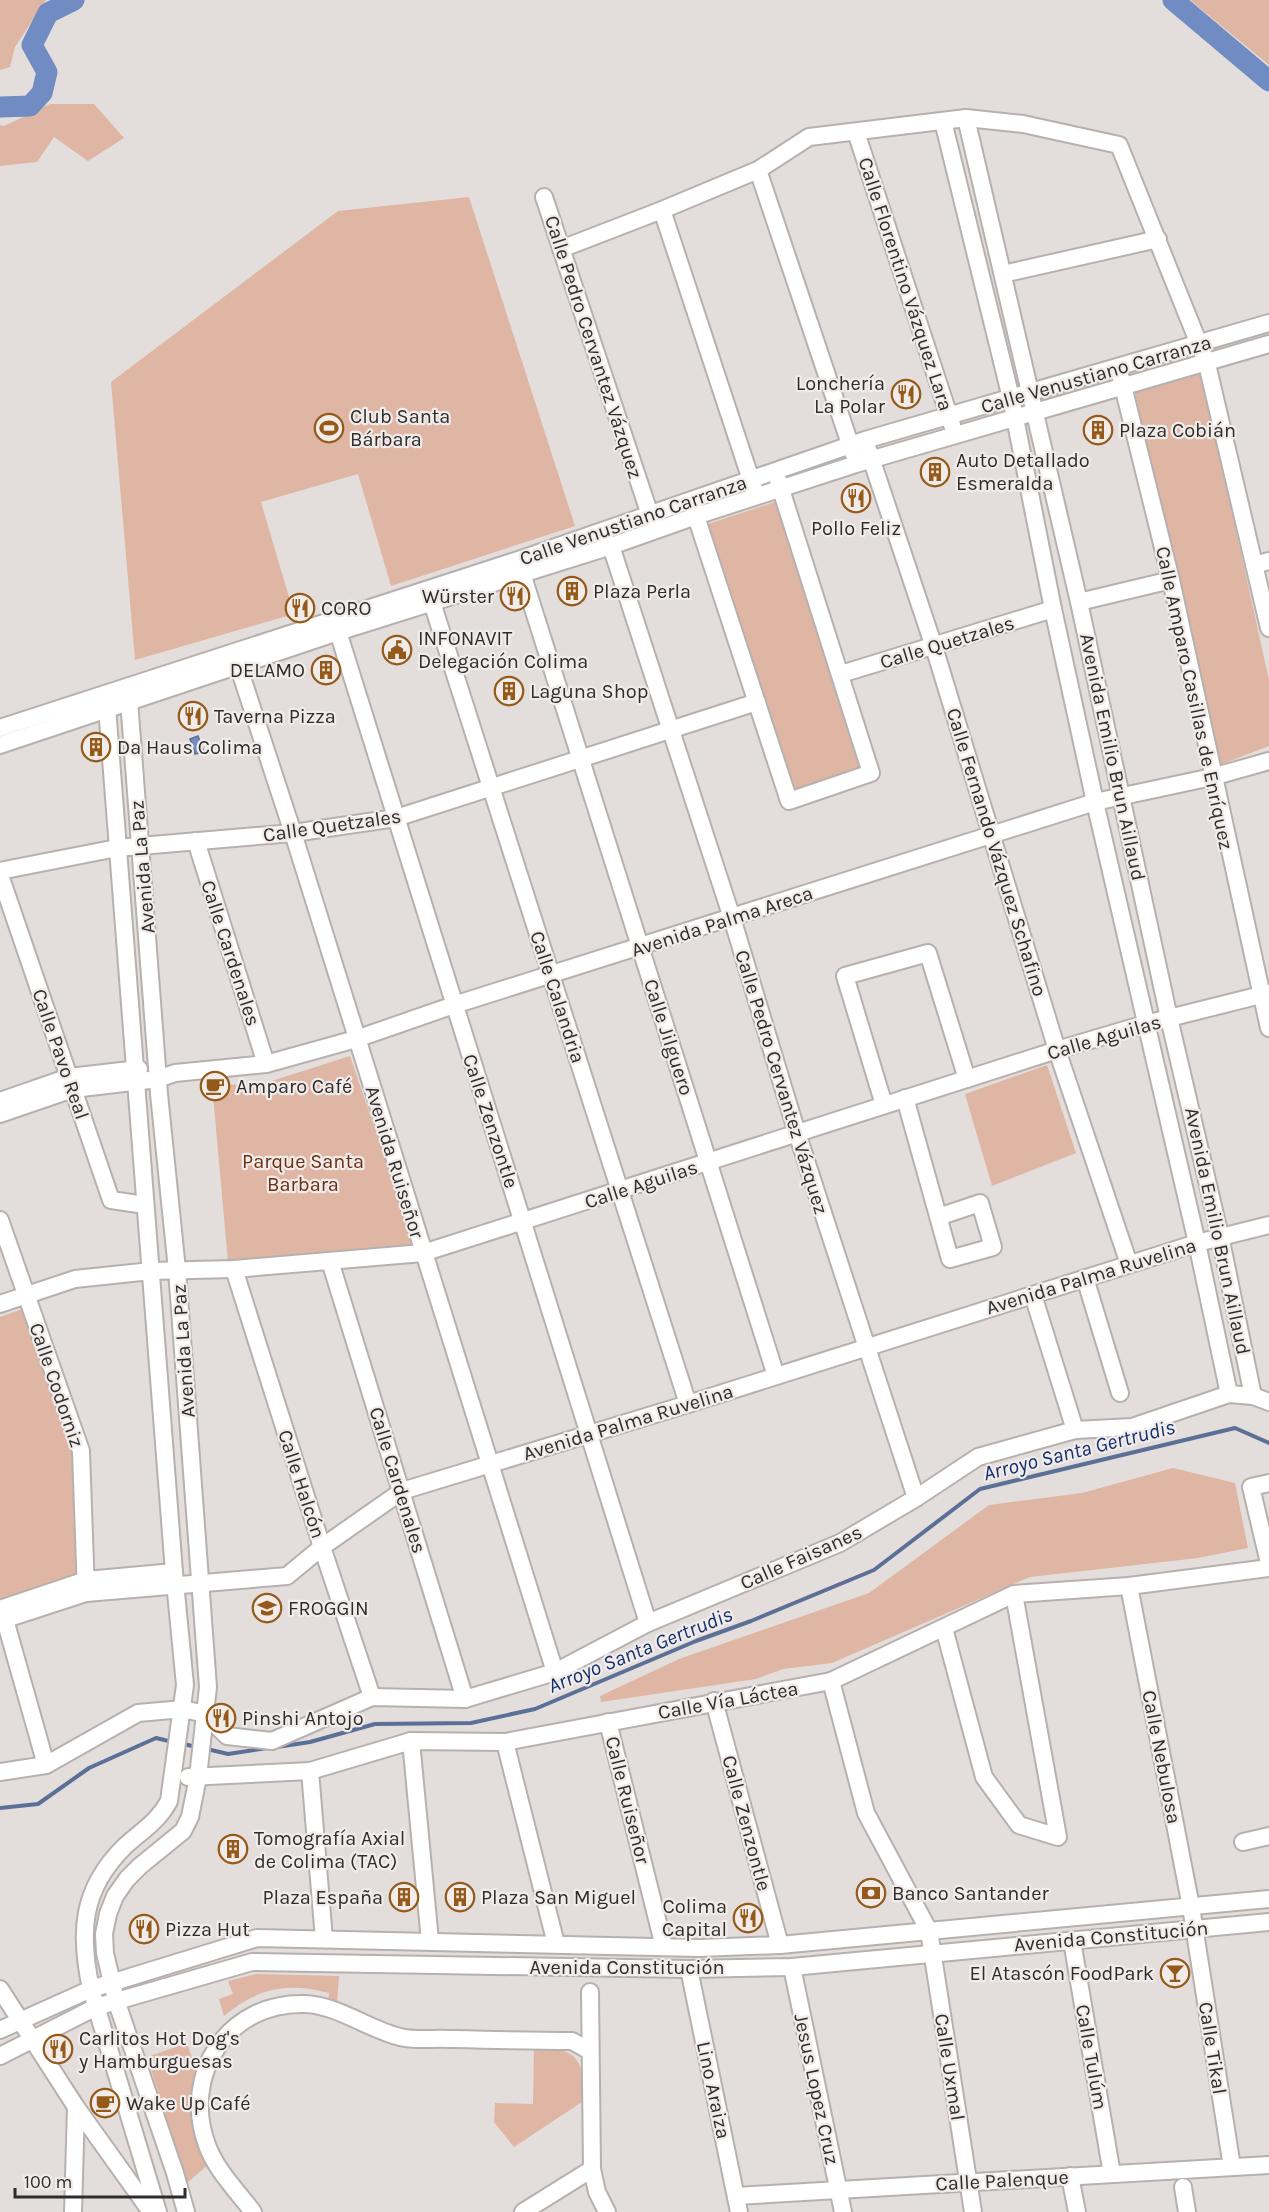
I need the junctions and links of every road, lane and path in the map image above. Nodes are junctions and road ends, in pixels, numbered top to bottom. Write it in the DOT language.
graph roads {
  1 [pos="966,118"];
  2 [pos="943,121"];
  3 [pos="856,132"];
  4 [pos="758,170"];
  5 [pos="544,197"];
  6 [pos="662,210"];
  7 [pos="1158,239"];
  8 [pos="561,249"];
  9 [pos="1003,274"];
  10 [pos="1269,323"];
  11 [pos="1200,344"];
  12 [pos="1269,344"];
  13 [pos="1207,364"];
  14 [pos="1119,368"];
  15 [pos="1124,387"];
  16 [pos="1031,393"];
  17 [pos="1011,398"];
  18 [pos="1036,412"];
  19 [pos="950,415"];
  20 [pos="1015,418"];
  21 [pos="955,436"];
  22 [pos="858,443"];
  23 [pos="864,462"];
  24 [pos="775,471"];
  25 [pos="751,479"];
  26 [pos="781,489"];
  27 [pos="756,496"];
  28 [pos="693,508"];
  29 [pos="653,523"];
  30 [pos="599,532"];
  31 [pos="610,546"];
  32 [pos="1262,563"];
  33 [pos="520,567"];
  34 [pos="1171,580"];
  35 [pos="430,596"];
  36 [pos="1079,602"];
  37 [pos="1053,609"];
  38 [pos="336,626"];
  39 [pos="1269,628"];
  40 [pos="934,647"];
  41 [pos="236,659"];
  42 [pos="841,674"];
  43 [pos="128,694"];
  44 [pos="106,702"];
  45 [pos="757,702"];
  46 [pos="0,728"];
  47 [pos="671,730"];
  48 [pos="0,745"];
  49 [pos="581,758"];
  50 [pos="1269,761"];
  51 [pos="1212,777"];
  52 [pos="491,787"];
  53 [pos="1122,796"];
  54 [pos="1095,802"];
  55 [pos="396,818"];
  56 [pos="293,833"];
  57 [pos="991,836"];
  58 [pos="196,842"];
  59 [pos="140,846"];
  60 [pos="117,848"];
  61 [pos="0,873"];
  62 [pos="732,918"];
  63 [pos="640,947"];
  64 [pos="551,975"];
  65 [pos="1265,994"];
  66 [pos="454,1005"];
  67 [pos="1169,1018"];
  68 [pos="1145,1024"];
  69 [pos="1269,1028"];
  70 [pos="356,1039"];
  71 [pos="1057,1050"];
  72 [pos="266,1064"];
  73 [pos="158,1074"];
  74 [pos="136,1075"];
  75 [pos="967,1079"];
  76 [pos="71,1083"];
  77 [pos="905,1098"];
  78 [pos="0,1101"];
  79 [pos="884,1105"];
  80 [pos="0,1114"];
  81 [pos="797,1132"];
  82 [pos="708,1162"];
  83 [pos="620,1191"];
  84 [pos="145,1205"];
  85 [pos="938,1217"];
  86 [pos="0,1220"];
  87 [pos="523,1221"];
  88 [pos="1269,1225"];
  89 [pos="1220,1236"];
  90 [pos="1197,1242"];
  91 [pos="423,1253"];
  92 [pos="330,1261"];
  93 [pos="1129,1264"];
  94 [pos="234,1269"];
  95 [pos="177,1270"];
  96 [pos="151,1271"];
  97 [pos="1085,1278"];
  98 [pos="27,1295"];
  99 [pos="1033,1295"];
  100 [pos="0,1304"];
  101 [pos="866,1347"];
  102 [pos="776,1376"];
  103 [pos="1120,1393"];
  104 [pos="1229,1394"];
  105 [pos="1261,1399"];
  106 [pos="688,1404"];
  107 [pos="1075,1430"];
  108 [pos="590,1434"];
  109 [pos="490,1464"];
  110 [pos="1269,1483"];
  111 [pos="402,1491"];
  112 [pos="916,1498"];
  113 [pos="322,1547"];
  114 [pos="1269,1563"];
  115 [pos="1269,1568"];
  116 [pos="175,1578"];
  117 [pos="200,1583"];
  118 [pos="86,1586"];
  119 [pos="1129,1586"];
  120 [pos="1014,1594"];
  121 [pos="2,1614"];
  122 [pos="648,1623"];
  123 [pos="944,1628"];
  124 [pos="555,1672"];
  125 [pos="831,1681"];
  126 [pos="372,1697"];
  127 [pos="465,1699"];
  128 [pos="714,1701"];
  129 [pos="183,1709"];
  130 [pos="205,1714"];
  131 [pos="608,1722"];
  132 [pos="411,1741"];
  133 [pos="505,1742"];
  134 [pos="46,1765"];
  135 [pos="310,1771"];
  136 [pos="0,1772"];
  137 [pos="174,1777"];
  138 [pos="198,1777"];
  139 [pos="1269,1836"];
  140 [pos="1243,1842"];
  141 [pos="1269,1899"];
  142 [pos="1191,1907"];
  143 [pos="1269,1922"];
  144 [pos="1194,1929"];
  145 [pos="929,1930"];
  146 [pos="301,1938"];
  147 [pos="324,1939"];
  148 [pos="430,1941"];
  149 [pos="1072,1941"];
  150 [pos="556,1944"];
  151 [pos="780,1945"];
  152 [pos="664,1947"];
  153 [pos="933,1952"];
  154 [pos="302,1964"];
  155 [pos="792,1967"];
  156 [pos="689,1969"];
  157 [pos="111,1982"];
  158 [pos="0,1989"];
  159 [pos="91,1989"];
  160 [pos="590,1992"];
  161 [pos="116,2000"];
  162 [pos="96,2007"];
  163 [pos="20,2020"];
  164 [pos="0,2030"];
  165 [pos="33,2040"];
  166 [pos="590,2051"];
  167 [pos="0,2056"];
  168 [pos="76,2107"];
  169 [pos="1269,2165"];
  170 [pos="1232,2167"];
  171 [pos="592,2169"];
  172 [pos="175,2173"];
  173 [pos="1112,2174"];
  174 [pos="1070,2176"];
  175 [pos="148,2180"];
  176 [pos="968,2182"];
  177 [pos="1183,2187"];
  178 [pos="838,2190"];
  179 [pos="737,2204"];
  180 [pos="73,2212"];
  181 [pos="151,2212"];
  182 [pos="158,2212"];
  183 [pos="186,2212"];
  184 [pos="253,2212"];
  185 [pos="523,2212"];
  186 [pos="607,2212"];
  187 [pos="843,2212"];
  188 [pos="973,2212"];
  189 [pos="1077,2212"];
  190 [pos="1187,2212"];
  1 -- 2 [label="street"];
  1 -- 7 [label="street"];
  1 -- 9 [label="street, Avenida Emilio Brun Aillaud"];
  2 -- 3 [label="street"];
  2 -- 17 [label="street, Avenida Emilio Brun Aillaud"];
  3 -- 4 [label="street"];
  3 -- 19 [label="street, Calle Florentino Vázquez Lara"];
  4 -- 6 [label="street"];
  4 -- 22 [label="street, Calle Fernando Vázquez Schafino"];
  5 -- 8 [label="street, Calle Pedro Cervantez Vázquez"];
  6 -- 8 [label="street"];
  6 -- 25 [label="street"];
  7 -- 9 [label="street"];
  7 -- 11 [label="street"];
  8 -- 29 [label="street, Calle Pedro Cervantez Vázquez"];
  9 -- 16 [label="street, Avenida Emilio Brun Aillaud"];
  10 -- 11 [label="street, Calle Venustiano Carranza"];
  11 -- 13 [label="street"];
  11 -- 14 [label="street, Calle Venustiano Carranza"];
  12 -- 13 [label="street, Calle Venustiano Carranza"];
  13 -- 15 [label="street, Calle Venustiano Carranza"];
  13 -- 32 [label="street"];
  14 -- 15 [label="street, Calle Amparo Casillas de Enríquez"];
  14 -- 16 [label="street, Calle Venustiano Carranza"];
  15 -- 18 [label="street, Calle Venustiano Carranza"];
  15 -- 34 [label="street, Calle Amparo Casillas de Enríquez"];
  16 -- 17 [label="street, Calle Venustiano Carranza"];
  16 -- 18 [label="street, Avenida Emilio Brun Aillaud"];
  17 -- 19 [label="street, Calle Venustiano Carranza"];
  17 -- 20 [label="street, Avenida Emilio Brun Aillaud"];
  18 -- 20 [label="street, Calle Venustiano Carranza"];
  18 -- 36 [label="street, Avenida Emilio Brun Aillaud"];
  19 -- 21 [label="street, Calle Florentino Vázquez Lara"];
  19 -- 22 [label="street, Calle Venustiano Carranza"];
  20 -- 21 [label="street, Calle Venustiano Carranza"];
  20 -- 37 [label="street, Avenida Emilio Brun Aillaud"];
  21 -- 23 [label="street, Calle Venustiano Carranza"];
  22 -- 23 [label="street, Calle Fernando Vázquez Schafino"];
  22 -- 24 [label="street, Calle Venustiano Carranza"];
  23 -- 26 [label="street, Calle Venustiano Carranza"];
  23 -- 40 [label="street, Calle Fernando Vázquez Schafino"];
  24 -- 25 [label="street, Calle Venustiano Carranza"];
  24 -- 26 [label="street"];
  25 -- 27 [label="street"];
  25 -- 28 [label="street, Calle Venustiano Carranza"];
  26 -- 27 [label="street, Calle Venustiano Carranza"];
  26 -- 42 [label="street"];
  27 -- 28 [label="street, Calle Venustiano Carranza"];
  28 -- 29 [label="street, Calle Venustiano Carranza"];
  28 -- 45 [label="street"];
  29 -- 30 [label="street, Calle Venustiano Carranza"];
  29 -- 31 [label="street, Calle Venustiano Carranza"];
  30 -- 31 [label="street, Calle Pedro Cervantez Vázquez"];
  30 -- 33 [label="street, Calle Venustiano Carranza"];
  31 -- 33 [label="street, Calle Venustiano Carranza"];
  31 -- 47 [label="street, Calle Pedro Cervantez Vázquez"];
  32 -- 39 [label="street"];
  33 -- 35 [label="street, Calle Venustiano Carranza"];
  33 -- 49 [label="street, Calle Jilguero"];
  34 -- 36 [label="street"];
  34 -- 51 [label="street, Calle Amparo Casillas de Enríquez"];
  35 -- 38 [label="street, Calle Venustiano Carranza"];
  35 -- 52 [label="street, Calle Calandria"];
  36 -- 53 [label="street, Avenida Emilio Brun Aillaud"];
  37 -- 40 [label="street, Calle Quetzales"];
  37 -- 54 [label="street, Avenida Emilio Brun Aillaud"];
  38 -- 41 [label="street, Calle Venustiano Carranza"];
  38 -- 55 [label="street, Calle Zenzontle"];
  40 -- 42 [label="street, Calle Quetzales"];
  40 -- 57 [label="street, Calle Fernando Vázquez Schafino"];
  41 -- 43 [label="street, Calle Venustiano Carranza"];
  41 -- 56 [label="street, Avenida Ruiseñor"];
  42 -- 45 [label="street"];
  43 -- 44 [label="street, Calle Venustiano Carranza"];
  43 -- 59 [label="street, Avenida La Paz"];
  44 -- 46 [label="street, Calle Venustiano Carranza"];
  44 -- 48 [label="street, Calle Venustiano Carranza"];
  44 -- 60 [label="street, Avenida La Paz"];
  45 -- 47 [label="street, Calle Quetzales"];
  47 -- 49 [label="street, Calle Quetzales"];
  47 -- 62 [label="street, Calle Pedro Cervantez Vázquez"];
  49 -- 52 [label="street, Calle Quetzales"];
  49 -- 63 [label="street, Calle Jilguero"];
  50 -- 51 [label="street, Avenida Palma Areca"];
  51 -- 53 [label="street, Avenida Palma Areca"];
  51 -- 65 [label="street, Calle Amparo Casillas de Enríquez"];
  52 -- 55 [label="street, Calle Quetzales"];
  52 -- 64 [label="street, Calle Calandria"];
  53 -- 54 [label="street, Avenida Palma Areca"];
  53 -- 67 [label="street, Avenida Emilio Brun Aillaud"];
  54 -- 57 [label="street, Avenida Palma Areca"];
  54 -- 68 [label="street, Avenida Emilio Brun Aillaud"];
  55 -- 56 [label="street, Calle Quetzales"];
  55 -- 66 [label="street, Calle Zenzontle"];
  56 -- 58 [label="street, Calle Quetzales"];
  56 -- 70 [label="street, Avenida Ruiseñor"];
  57 -- 62 [label="street, Avenida Palma Areca"];
  57 -- 71 [label="street, Calle Fernando Vázquez Schafino"];
  58 -- 59 [label="street, Calle Quetzales"];
  58 -- 72 [label="street, Calle Cardenales"];
  59 -- 60 [label="street, Calle Quetzales"];
  59 -- 73 [label="street, Avenida La Paz"];
  60 -- 61 [label="street, Calle Quetzales"];
  60 -- 74 [label="street, Avenida La Paz"];
  61 -- 76 [label="street, Calle Pavo Real"];
  62 -- 63 [label="street, Avenida Palma Areca"];
  62 -- 81 [label="street, Calle Pedro Cervantez Vázquez"];
  63 -- 64 [label="street, Avenida Palma Areca"];
  63 -- 82 [label="street, Calle Jilguero"];
  64 -- 66 [label="street, Avenida Palma Areca"];
  64 -- 83 [label="street, Calle Calandria"];
  65 -- 67 [label="street, Calle Aguilas"];
  65 -- 69 [label="street, Calle Amparo Casillas de Enríquez"];
  66 -- 70 [label="street, Avenida Palma Areca"];
  66 -- 87 [label="street, Calle Zenzontle"];
  67 -- 68 [label="street, Calle Aguilas"];
  67 -- 89 [label="street, Avenida Emilio Brun Aillaud"];
  68 -- 71 [label="street, Calle Aguilas"];
  68 -- 90 [label="street, Avenida Emilio Brun Aillaud"];
  70 -- 72 [label="street, Avenida Palma Areca"];
  70 -- 91 [label="street, Avenida Ruiseñor"];
  71 -- 75 [label="street, Calle Aguilas"];
  71 -- 93 [label="street, Calle Fernando Vázquez Schafino"];
  72 -- 73 [label="street, Avenida Palma Areca"];
  73 -- 74 [label="street, Avenida Palma Areca"];
  73 -- 95 [label="street, Avenida La Paz"];
  74 -- 76 [label="street, Avenida Palma Areca"];
  74 -- 84 [label="street, Avenida La Paz"];
  75 -- 77 [label="street, Calle Aguilas"];
  75 -- 79 [label="street"];
  76 -- 78 [label="street, Avenida Palma Areca"];
  76 -- 80 [label="street, Avenida Palma Areca"];
  76 -- 84 [label="street, Calle Pavo Real"];
  77 -- 79 [label="street, Calle Aguilas"];
  77 -- 85 [label="street"];
  79 -- 81 [label="street, Calle Aguilas"];
  81 -- 82 [label="street, Calle Aguilas"];
  81 -- 101 [label="street, Calle Pedro Cervantez Vázquez"];
  82 -- 83 [label="street, Calle Aguilas"];
  82 -- 102 [label="street, Calle Jilguero"];
  83 -- 87 [label="street, Calle Aguilas"];
  83 -- 106 [label="street, Calle Calandria"];
  84 -- 96 [label="street, Avenida La Paz"];
  86 -- 98 [label="street, Calle Codorniz"];
  87 -- 91 [label="street, Calle Aguilas"];
  87 -- 108 [label="street, Calle Zenzontle"];
  88 -- 89 [label="street, Avenida Palma Ruvelina"];
  89 -- 90 [label="street, Avenida Palma Ruvelina"];
  89 -- 105 [label="street, Avenida Emilio Brun Aillaud"];
  90 -- 93 [label="street, Avenida Palma Ruvelina"];
  90 -- 104 [label="street, Avenida Emilio Brun Aillaud"];
  91 -- 92 [label="street, Calle Aguilas"];
  91 -- 109 [label="street, Avenida Ruiseñor"];
  92 -- 94 [label="street, Calle Aguilas"];
  92 -- 111 [label="street, Calle Cardenales"];
  93 -- 97 [label="street, Avenida Palma Ruvelina"];
  94 -- 95 [label="street, Calle Aguilas"];
  94 -- 113 [label="street, Calle Halcón"];
  95 -- 96 [label="street, Calle Aguilas"];
  95 -- 117 [label="street, Avenida La Paz"];
  96 -- 98 [label="street, Calle Aguilas"];
  96 -- 116 [label="street, Avenida La Paz"];
  97 -- 99 [label="street, Avenida Palma Ruvelina"];
  97 -- 103 [label="street"];
  98 -- 100 [label="street, Calle Aguilas"];
  98 -- 118 [label="street, Calle Codorniz"];
  99 -- 101 [label="street, Avenida Palma Ruvelina"];
  99 -- 107 [label="street"];
  101 -- 102 [label="street, Avenida Palma Ruvelina"];
  101 -- 112 [label="street, Calle Pedro Cervantez Vázquez"];
  102 -- 106 [label="street, Avenida Palma Ruvelina"];
  104 -- 105 [label="street, Calle Faisanes"];
  104 -- 107 [label="street, Calle Faisanes"];
  106 -- 108 [label="street, Avenida Palma Ruvelina"];
  107 -- 112 [label="street, Calle Faisanes"];
  108 -- 109 [label="street, Avenida Palma Ruvelina"];
  108 -- 122 [label="street, Calle Zenzontle"];
  109 -- 111 [label="street, Avenida Palma Ruvelina"];
  109 -- 124 [label="street, Avenida Ruiseñor"];
  110 -- 114 [label="street"];
  111 -- 113 [label="street, Avenida Palma Ruvelina"];
  111 -- 127 [label="street, Calle Cardenales"];
  112 -- 122 [label="street, Calle Faisanes"];
  113 -- 117 [label="street, Avenida Palma Ruvelina"];
  113 -- 126 [label="street, Calle Halcón"];
  115 -- 119 [label="street, Calle Vía Láctea"];
  116 -- 117 [label="street, Avenida Palma Ruvelina"];
  116 -- 118 [label="street, Avenida Palma Ruvelina"];
  116 -- 129 [label="street, Avenida La Paz"];
  117 -- 130 [label="street, Avenida La Paz"];
  118 -- 121 [label="street, Avenida Palma Ruvelina"];
  119 -- 120 [label="street, Calle Vía Láctea"];
  119 -- 142 [label="street, Calle Nebulosa"];
  120 -- 123 [label="street, Calle Vía Láctea"];
  120 -- 123 [label="street"];
  121 -- 134 [label="street"];
  122 -- 124 [label="street, Calle Faisanes"];
  123 -- 125 [label="street, Calle Vía Láctea"];
  124 -- 127 [label="street, Calle Faisanes"];
  125 -- 128 [label="street, Calle Vía Láctea"];
  125 -- 145 [label="street, Calle Uxmal"];
  126 -- 127 [label="street, Calle Faisanes"];
  126 -- 130 [label="street, Calle Faisanes"];
  128 -- 131 [label="street, Calle Vía Láctea"];
  128 -- 151 [label="street, Calle Zenzontle"];
  129 -- 130 [label="street"];
  129 -- 134 [label="street"];
  129 -- 137 [label="street, Avenida La Paz"];
  130 -- 138 [label="street, Avenida La Paz"];
  131 -- 133 [label="street, Calle Vía Láctea"];
  131 -- 152 [label="street, Calle Ruiseñor"];
  132 -- 133 [label="street, Calle Vía Láctea"];
  132 -- 135 [label="street, Calle Vía Láctea"];
  132 -- 148 [label="street"];
  133 -- 150 [label="street"];
  134 -- 136 [label="street"];
  135 -- 138 [label="street, Calle Vía Láctea"];
  135 -- 147 [label="street"];
  137 -- 138 [label="street, Calle Vía Láctea"];
  137 -- 159 [label="street, Avenida La Paz"];
  138 -- 157 [label="street, Avenida La Paz"];
  139 -- 140 [label="street"];
  141 -- 142 [label="street, Avenida Constitución"];
  142 -- 144 [label="street, Calle Nebulosa"];
  142 -- 145 [label="street, Avenida Constitución"];
  143 -- 144 [label="street, Avenida Constitución"];
  144 -- 149 [label="street, Avenida Constitución"];
  144 -- 170 [label="street, Calle Tikal"];
  145 -- 151 [label="street, Avenida Constitución"];
  145 -- 153 [label="street, Calle Uxmal"];
  146 -- 147 [label="street, Avenida Constitución"];
  146 -- 154 [label="street"];
  146 -- 157 [label="street, Avenida Constitución"];
  147 -- 148 [label="street, Avenida Constitución"];
  148 -- 150 [label="street, Avenida Constitución"];
  149 -- 153 [label="street, Avenida Constitución"];
  149 -- 173 [label="street, Calle Tulúm"];
  150 -- 152 [label="street, Avenida Constitución"];
  151 -- 152 [label="street, Avenida Constitución"];
  153 -- 155 [label="street, Avenida Constitución"];
  153 -- 176 [label="street, Calle Uxmal"];
  154 -- 156 [label="street, Avenida Constitución"];
  154 -- 161 [label="street, Avenida Constitución"];
  155 -- 156 [label="street, Avenida Constitución"];
  155 -- 178 [label="street, Jesus Lopez Cruz"];
  156 -- 179 [label="street, Lino Araiza"];
  157 -- 159 [label="street, Avenida Constitución"];
  157 -- 161 [label="street, Avenida La Paz"];
  158 -- 163 [label="street"];
  159 -- 162 [label="street, Avenida La Paz"];
  159 -- 163 [label="street, Avenida Constitución"];
  160 -- 166 [label="street"];
  161 -- 162 [label="street, Avenida Constitución"];
  161 -- 172 [label="street, Avenida La Paz"];
  162 -- 165 [label="street, Avenida Constitución"];
  162 -- 175 [label="street, Avenida La Paz"];
  163 -- 164 [label="street, Avenida Constitución"];
  163 -- 165 [label="street"];
  165 -- 167 [label="street, Avenida Constitución"];
  165 -- 168 [label="street"];
  166 -- 171 [label="street"];
  166 -- 184 [label="street"];
  168 -- 180 [label="street"];
  168 -- 181 [label="street"];
  169 -- 170 [label="street, Calle Palenque"];
  170 -- 173 [label="street, Calle Palenque"];
  171 -- 185 [label="street"];
  171 -- 186 [label="street"];
  172 -- 175 [label="street"];
  172 -- 183 [label="street, Avenida La Paz"];
  173 -- 174 [label="street, Calle Palenque"];
  174 -- 176 [label="street, Calle Palenque"];
  174 -- 189 [label="street"];
  175 -- 182 [label="street, Avenida La Paz"];
  176 -- 178 [label="street, Calle Palenque"];
  176 -- 188 [label="street, Calle Uxmal"];
  177 -- 190 [label="street"];
  178 -- 179 [label="street, Calle Palenque"];
  178 -- 187 [label="street, Jesus Lopez Cruz"];
}
